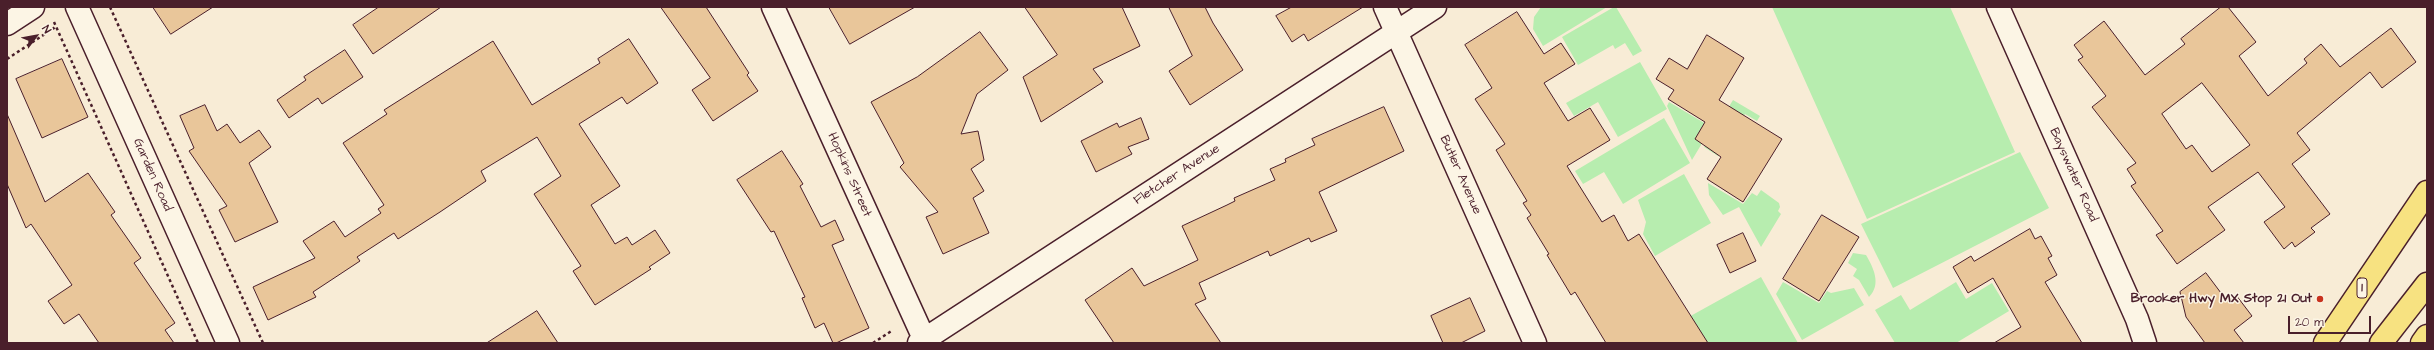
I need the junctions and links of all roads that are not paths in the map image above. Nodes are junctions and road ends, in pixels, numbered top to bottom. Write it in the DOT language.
graph roads {
  1 [pos="33,7"];
  2 [pos="773,7"];
  3 [pos="1385,7"];
  4 [pos="1435,7"];
  5 [pos="1998,7"];
  6 [pos="78,9"];
  7 [pos="7,24"];
  8 [pos="1397,32"];
  9 [pos="2427,192"];
  10 [pos="2427,284"];
  11 [pos="2427,336"];
  12 [pos="923,342"];
  13 [pos="228,343"];
  14 [pos="1535,343"];
  15 [pos="2145,343"];
  16 [pos="2325,343"];
  17 [pos="2381,343"];
  18 [pos="2422,343"];
  1 -- 7 [label="street"];
  2 -- 12 [label="street, Hopkins Street"];
  3 -- 8 [label="street, Butler Avenue"];
  4 -- 8 [label="street, Fletcher Avenue"];
  5 -- 15 [label="street, Bayswater Road"];
  6 -- 13 [label="street, Garden Road"];
  8 -- 12 [label="street, Fletcher Avenue"];
  8 -- 14 [label="street, Butler Avenue"];
  9 -- 16 [label="highway, 1"];
  10 -- 17 [label="highway"];
  11 -- 18 [label="highway"];
}
